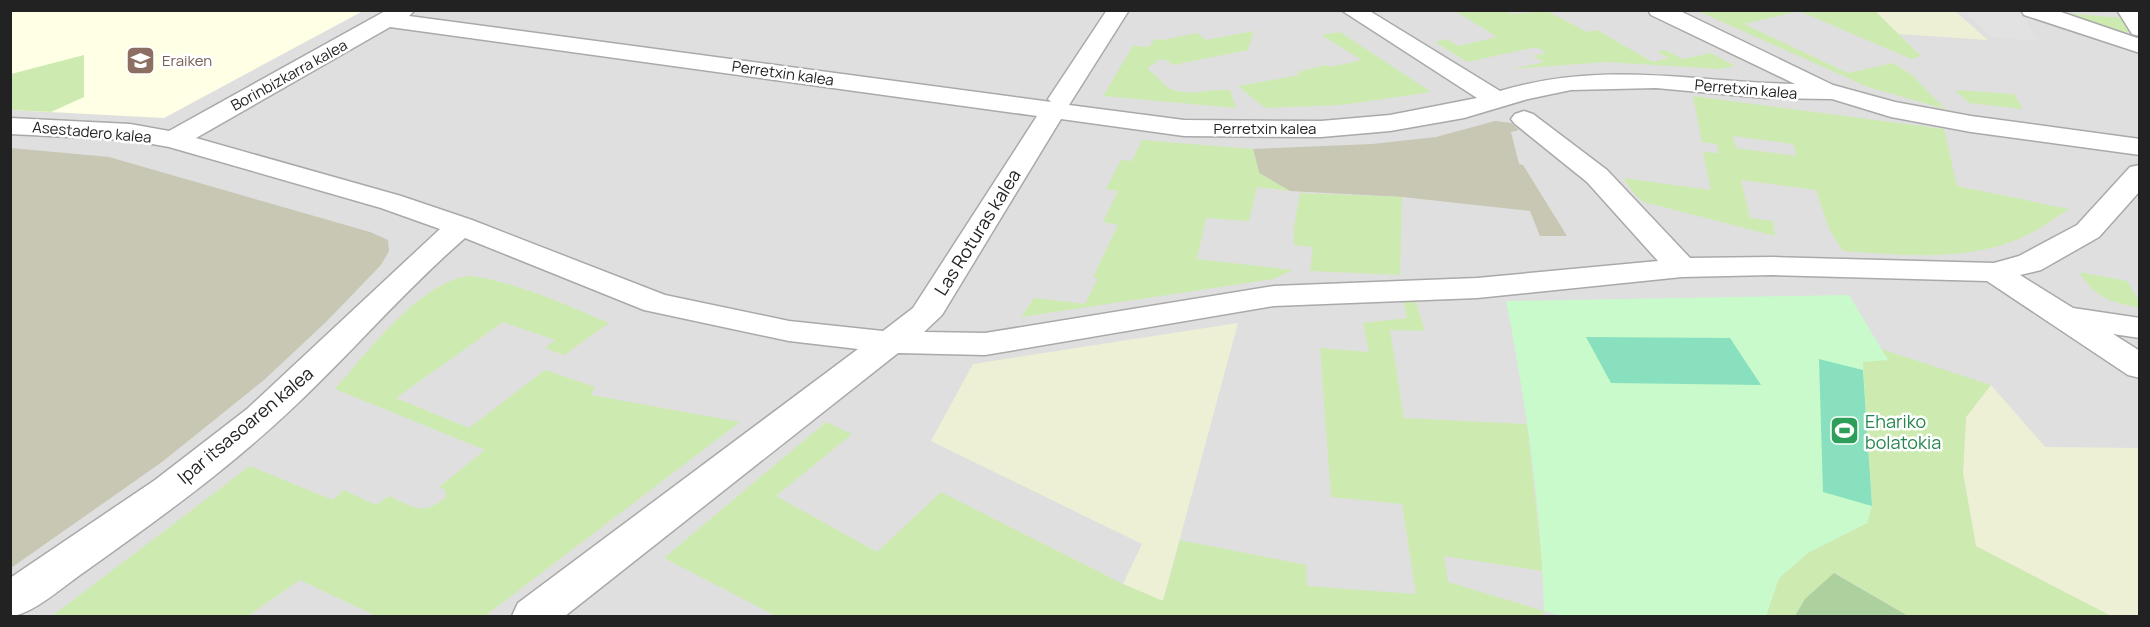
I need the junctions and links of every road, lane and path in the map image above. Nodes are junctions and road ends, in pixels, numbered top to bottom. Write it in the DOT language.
graph roads {
  1 [pos="1118,10"];
  2 [pos="1352,10"];
  3 [pos="1659,10"];
  4 [pos="2032,10"];
  5 [pos="2128,10"];
  6 [pos="396,15"];
  7 [pos="2139,43"];
  8 [pos="1833,92"];
  9 [pos="1497,100"];
  10 [pos="1057,105"];
  11 [pos="1524,119"];
  12 [pos="10,126"];
  13 [pos="173,140"];
  14 [pos="2139,147"];
  15 [pos="2139,173"];
  16 [pos="461,226"];
  17 [pos="1682,268"];
  18 [pos="1994,272"];
  19 [pos="890,342"];
  20 [pos="2133,350"];
  21 [pos="10,601"];
  22 [pos="534,616"];
  1 -- 10 [label="street, Las Roturas kalea"];
  2 -- 9 [label="street"];
  3 -- 8 [label="street"];
  4 -- 7 [label="street"];
  5 -- 7 [label="street"];
  6 -- 10 [label="street, Perretxin kalea"];
  6 -- 13 [label="street, Borinbizkarra kalea"];
  8 -- 9 [label="street, Perretxin kalea"];
  8 -- 14 [label="street, Perretxin kalea"];
  9 -- 10 [label="street, Perretxin kalea"];
  10 -- 19 [label="street, Las Roturas kalea"];
  11 -- 17 [label="street"];
  12 -- 13 [label="street, Asestadero kalea"];
  13 -- 16 [label="street, Asestadero kalea"];
  15 -- 18 [label="street, Asestadero kalea"];
  16 -- 19 [label="street, Asestadero kalea"];
  16 -- 21 [label="street, Ipar itsasoaren kalea"];
  17 -- 18 [label="street, Asestadero kalea"];
  17 -- 19 [label="street, Asestadero kalea"];
  18 -- 20 [label="street"];
  19 -- 22 [label="street, Las Roturas kalea"];
}
